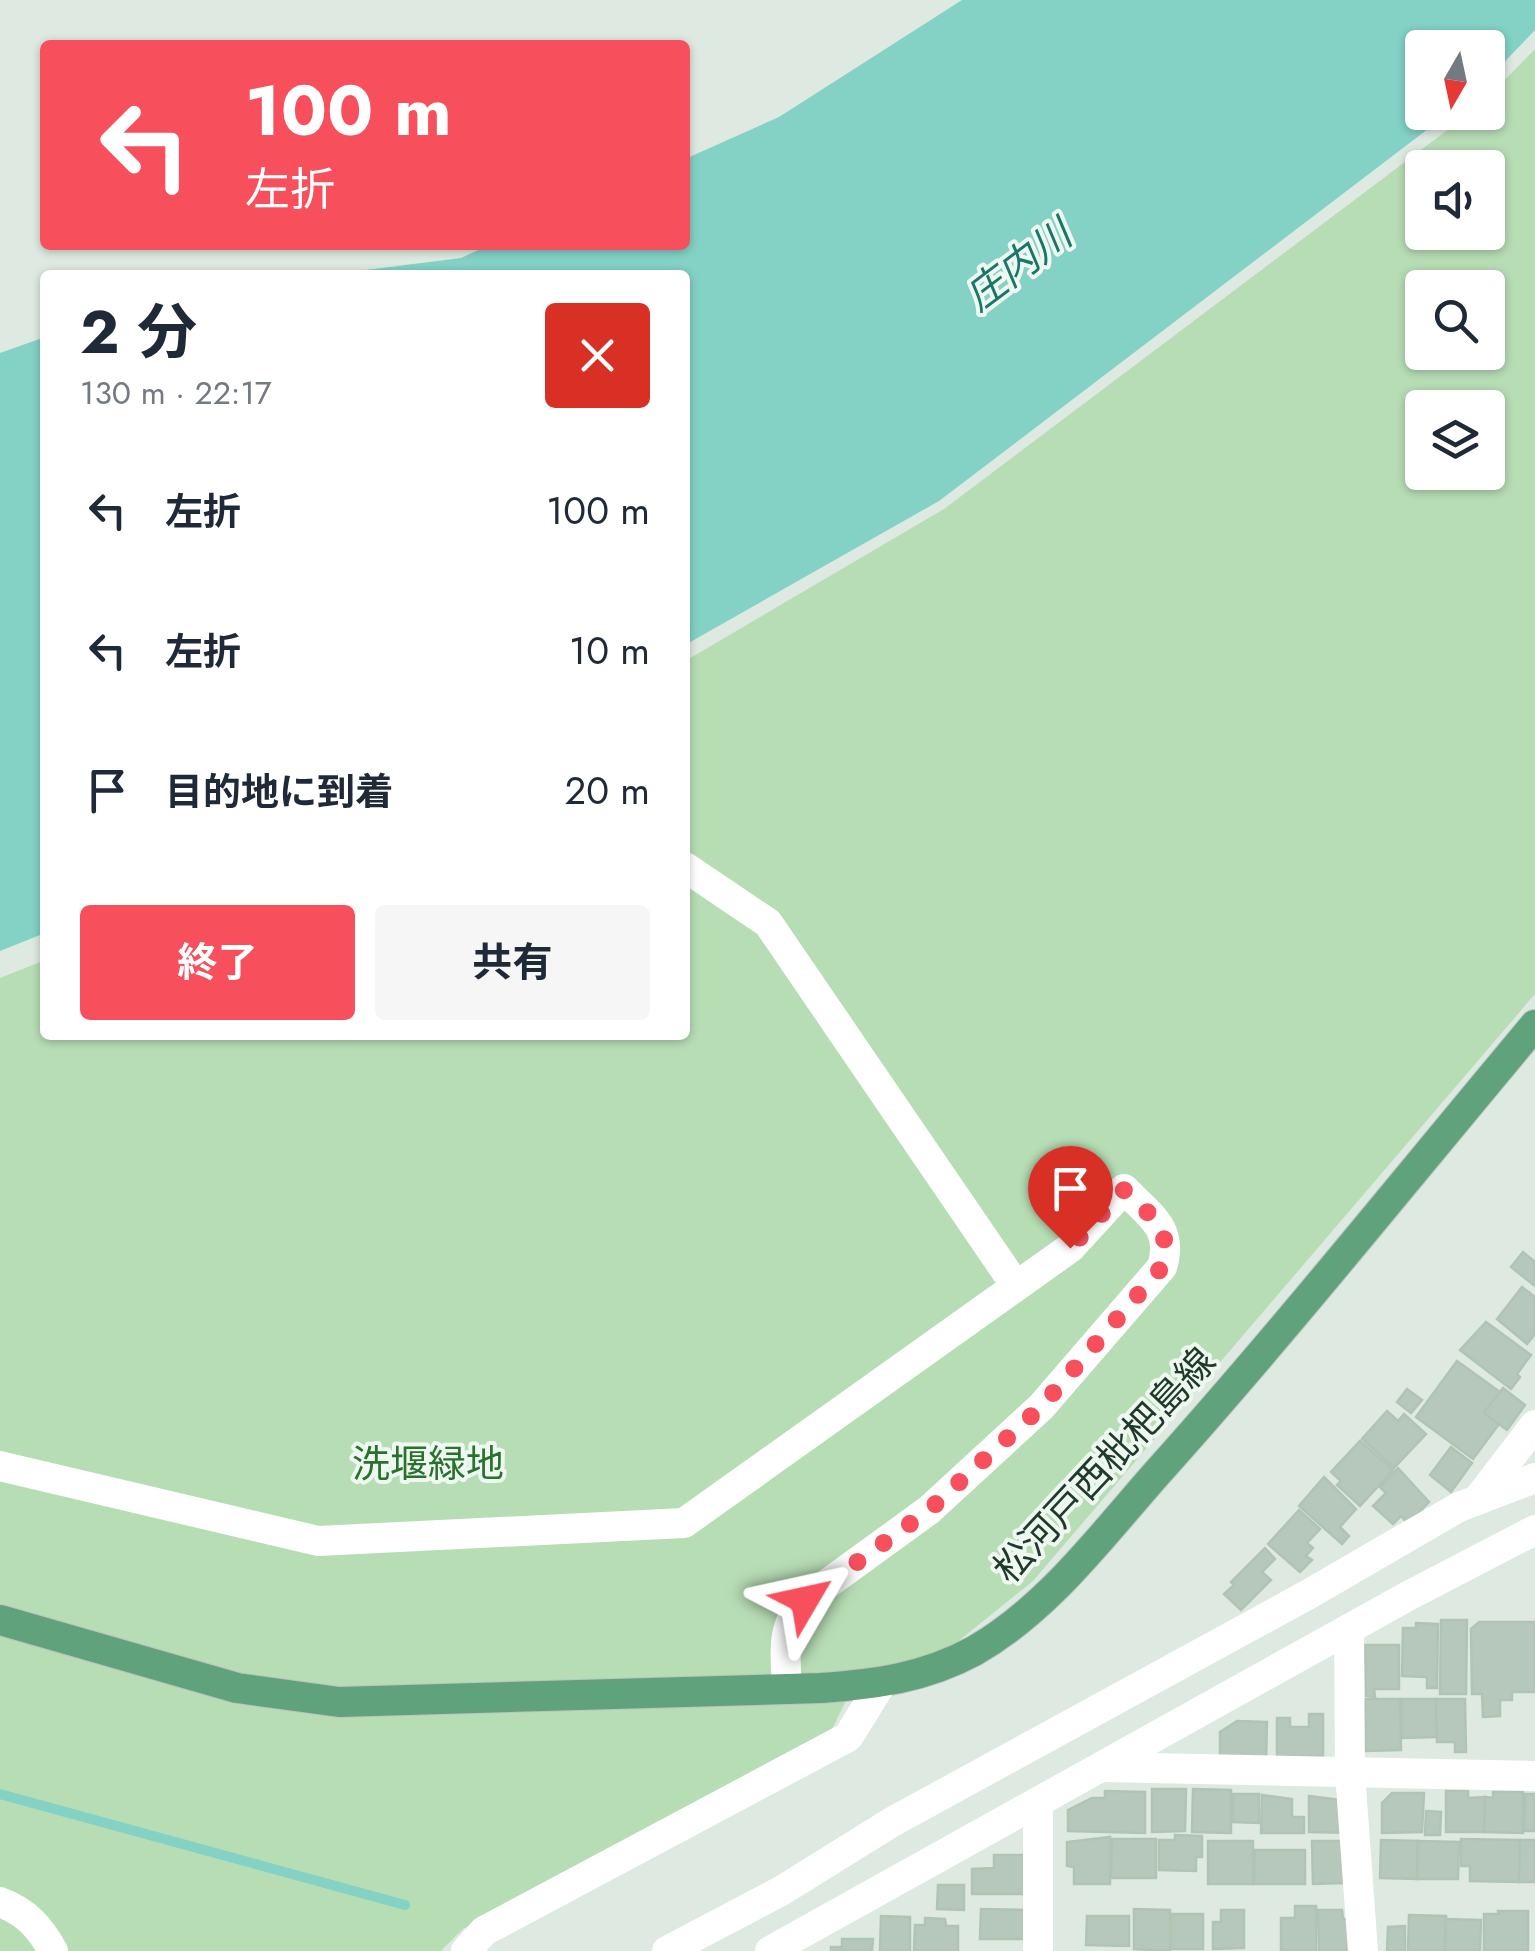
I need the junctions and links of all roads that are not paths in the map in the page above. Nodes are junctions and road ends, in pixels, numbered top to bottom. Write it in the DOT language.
graph roads {
  1 [pos="690,870"];
  2 [pos="1535,1025"];
  3 [pos="1016,1286"];
  4 [pos="1535,1425"];
  5 [pos="0,1466"];
  6 [pos="1535,1478"];
  7 [pos="1477,1500"];
  8 [pos="1535,1530"];
  9 [pos="0,1620"];
  10 [pos="1349,1629"];
  11 [pos="881,1684"];
  12 [pos="787,1687"];
  13 [pos="1104,1768"];
  14 [pos="1350,1773"];
  15 [pos="1535,1776"];
  16 [pos="1038,1804"];
  17 [pos="0,1902"];
  18 [pos="53,1951"];
  19 [pos="466,1951"];
  20 [pos="667,1951"];
  21 [pos="770,1951"];
  22 [pos="1038,1951"];
  23 [pos="1363,1951"];
  1 -- 3 [label="street"];
  2 -- 11 [label="main road, 松河戸西枇杷島線"];
  3 -- 5 [label="street"];
  3 -- 12 [label="street"];
  4 -- 7 [label="street"];
  6 -- 7 [label="street"];
  7 -- 20 [label="street"];
  8 -- 10 [label="street"];
  9 -- 12 [label="main road, 松河戸西枇杷島線"];
  10 -- 13 [label="street"];
  10 -- 14 [label="street"];
  11 -- 12 [label="main road, 松河戸西枇杷島線"];
  11 -- 19 [label="street"];
  13 -- 14 [label="street"];
  13 -- 16 [label="street"];
  14 -- 15 [label="street"];
  14 -- 23 [label="street"];
  16 -- 21 [label="street"];
  16 -- 22 [label="street"];
  17 -- 18 [label="street"];
}
